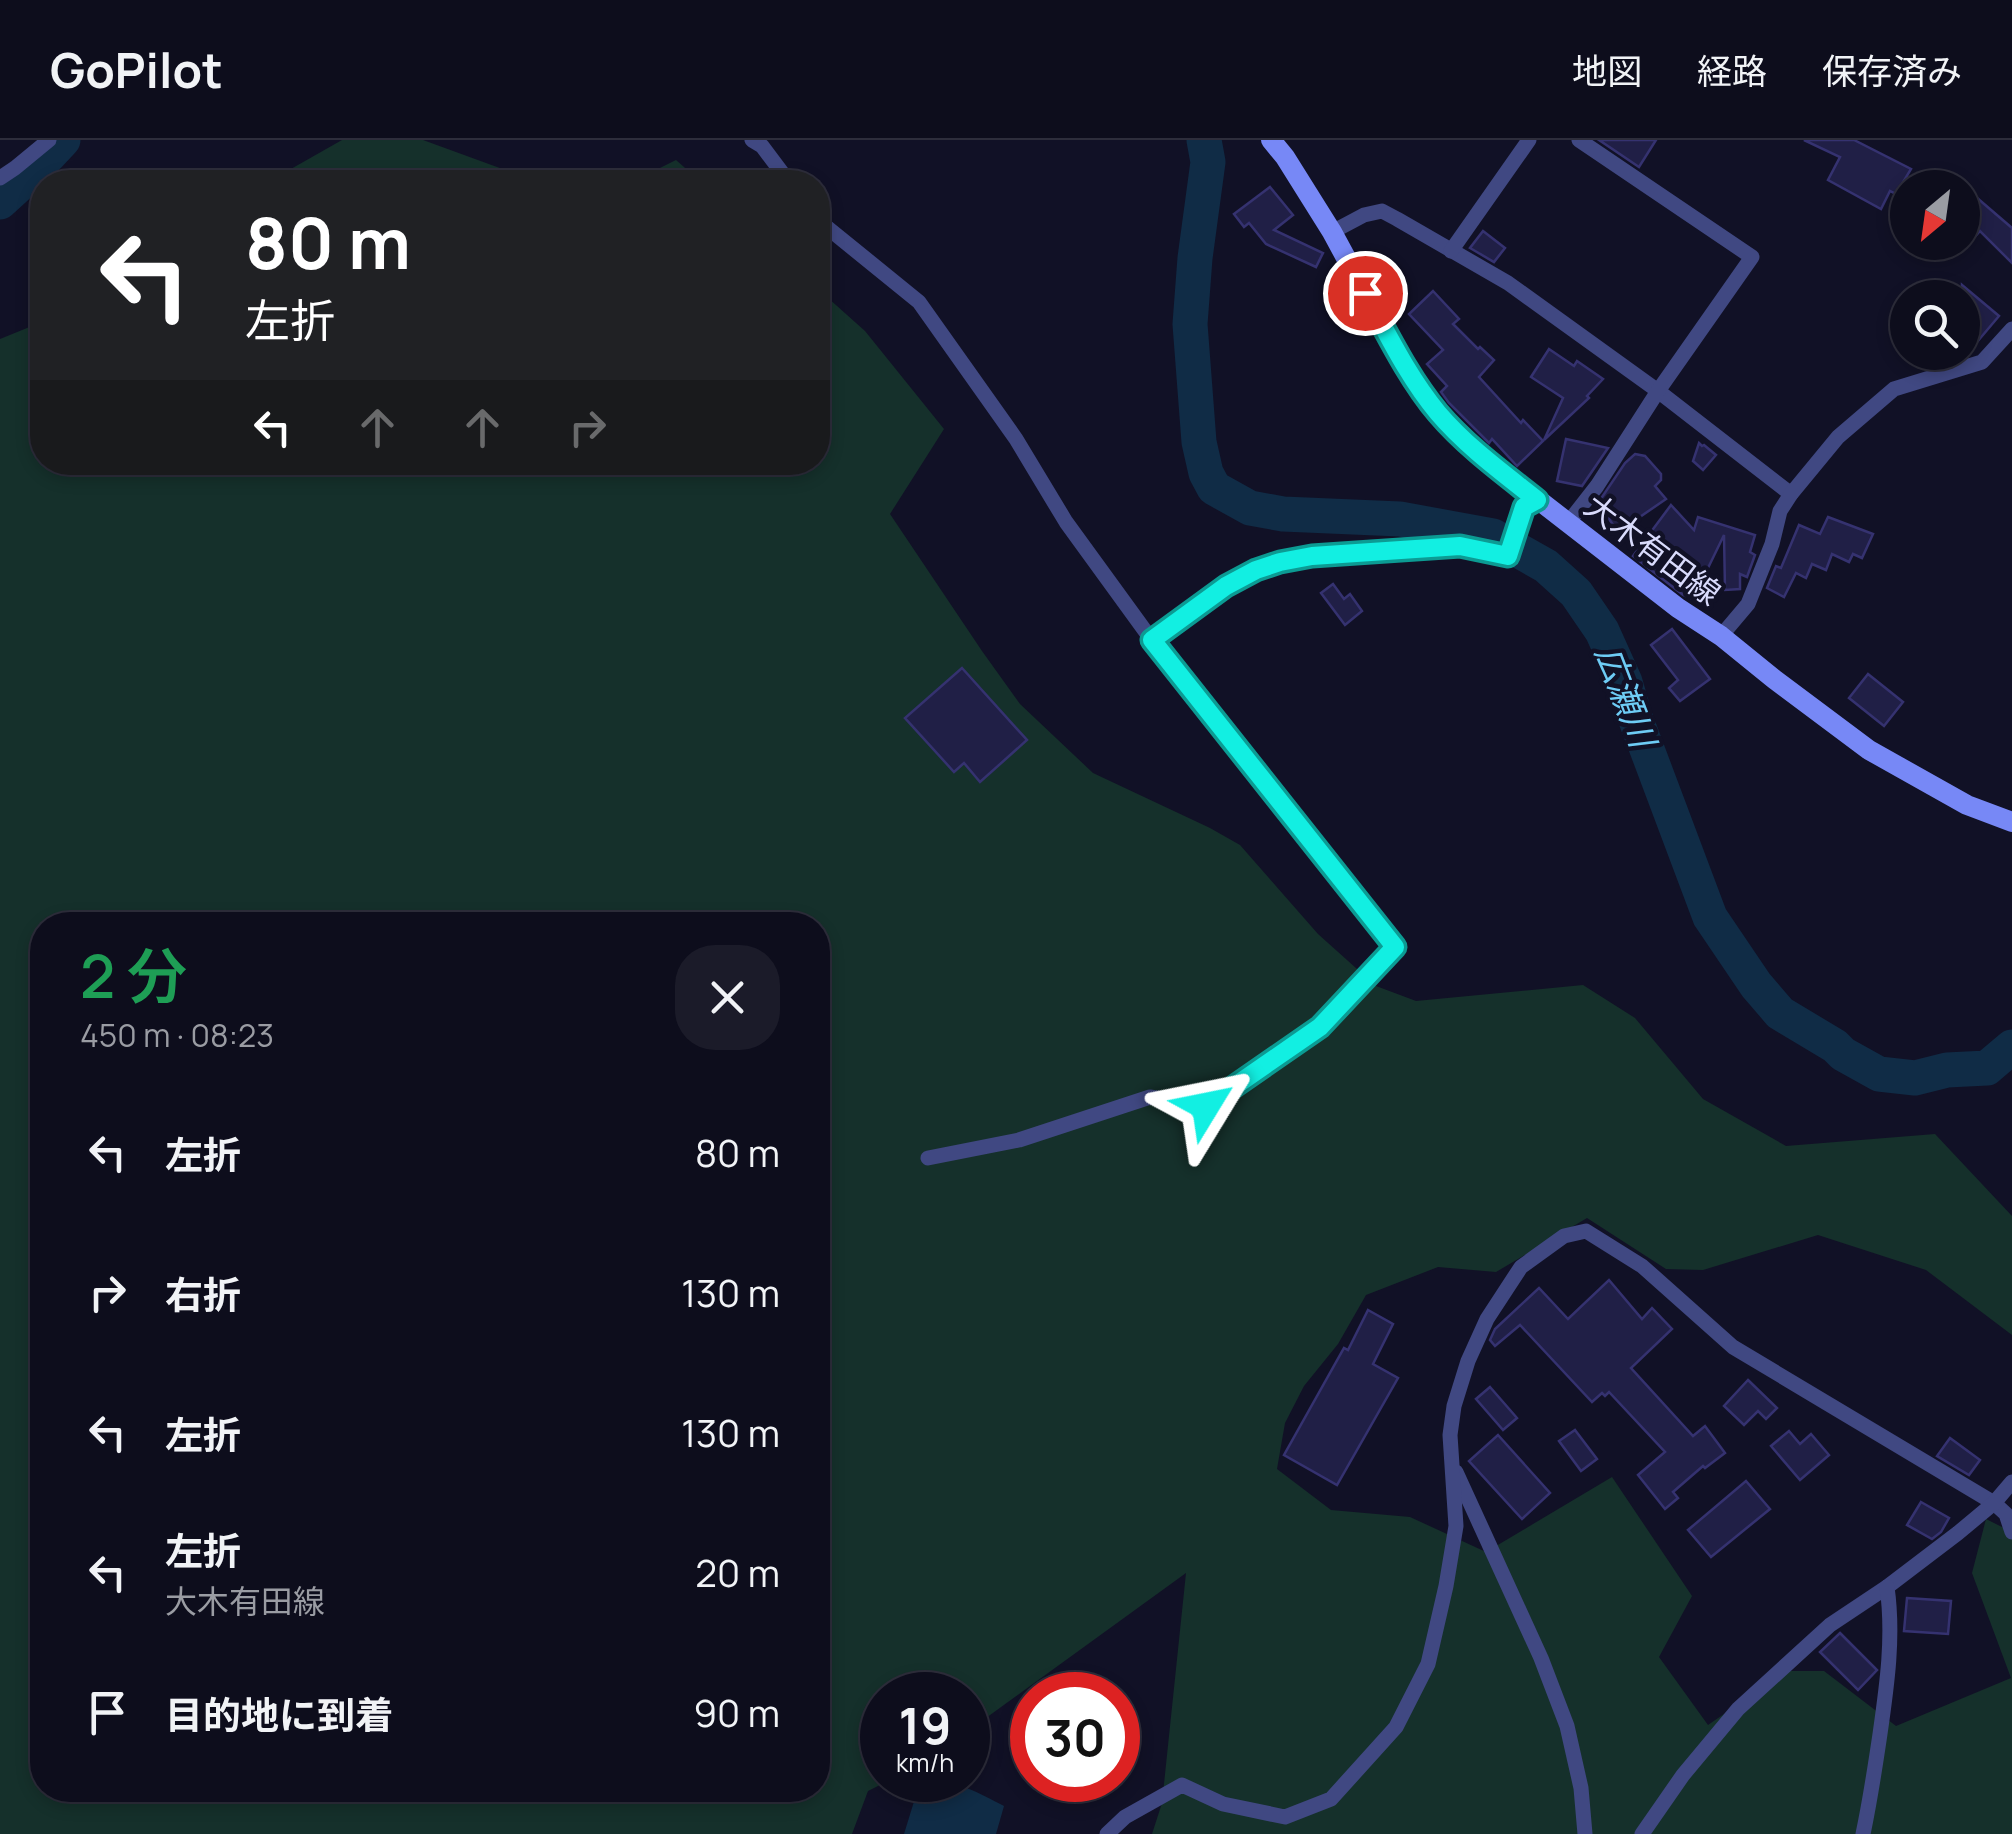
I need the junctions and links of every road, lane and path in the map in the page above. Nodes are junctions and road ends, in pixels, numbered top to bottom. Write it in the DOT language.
graph roads {
  1 [pos="49,140"];
  2 [pos="752,140"];
  3 [pos="1271,140"];
  4 [pos="1529,140"];
  5 [pos="1579,140"];
  6 [pos="780,170"];
  7 [pos="0,178"];
  8 [pos="830,230"];
  9 [pos="1332,232"];
  10 [pos="1451,251"];
  11 [pos="2012,329"];
  12 [pos="1658,391"];
  13 [pos="1791,494"];
  14 [pos="1531,503"];
  15 [pos="1568,523"];
  16 [pos="1721,636"];
  17 [pos="1152,640"];
  18 [pos="2012,822"];
  19 [pos="928,1158"];
  20 [pos="1450,1459"];
  21 [pos="2012,1482"];
  22 [pos="1994,1502"];
  23 [pos="2012,1532"];
  24 [pos="1887,1587"];
  25 [pos="1108,1834"];
  26 [pos="1586,1834"];
  27 [pos="1642,1834"];
  28 [pos="1862,1834"];
  1 -- 7 [label="street"];
  2 -- 6 [label="street"];
  3 -- 9 [label="main road, 大木有田線"];
  4 -- 10 [label="street"];
  5 -- 12 [label="street"];
  8 -- 17 [label="street"];
  9 -- 10 [label="street"];
  9 -- 14 [label="main road, 大木有田線"];
  10 -- 12 [label="street"];
  11 -- 13 [label="street"];
  12 -- 13 [label="street"];
  12 -- 15 [label="street"];
  13 -- 16 [label="street"];
  14 -- 15 [label="main road, 大木有田線"];
  14 -- 17 [label="street"];
  15 -- 16 [label="main road, 大木有田線"];
  16 -- 18 [label="main road, 大木有田線"];
  17 -- 19 [label="street"];
  20 -- 22 [label="street"];
  20 -- 25 [label="street"];
  20 -- 26 [label="street"];
  21 -- 22 [label="street"];
  22 -- 23 [label="street"];
  22 -- 24 [label="street"];
  24 -- 27 [label="street"];
  24 -- 28 [label="street"];
}
